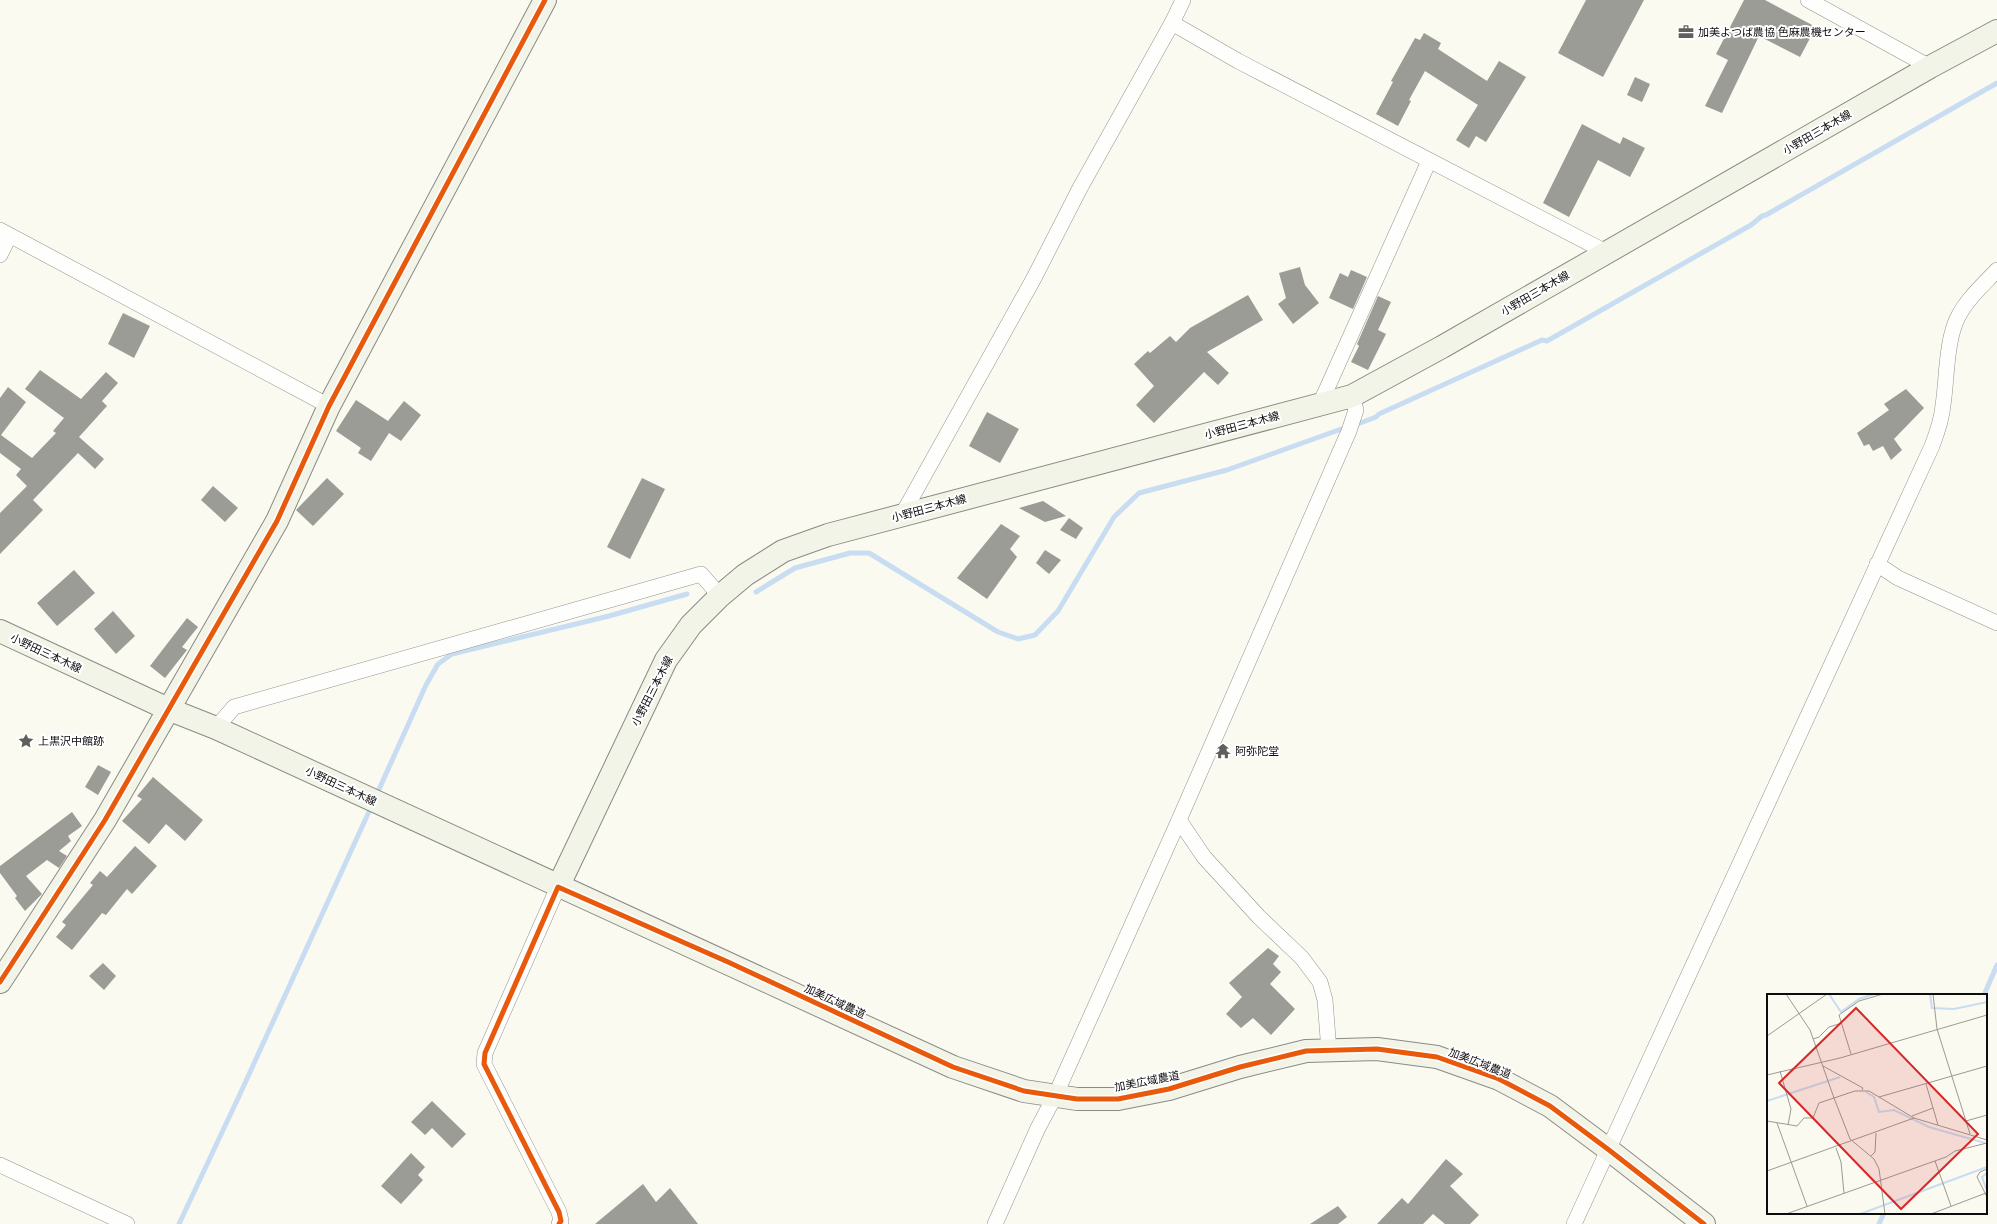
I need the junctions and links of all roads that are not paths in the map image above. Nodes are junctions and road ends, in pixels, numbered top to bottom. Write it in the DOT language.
graph roads {
  1 [pos="545,0"];
  2 [pos="1183,0"];
  3 [pos="1808,0"];
  4 [pos="1172,23"];
  5 [pos="1997,31"];
  6 [pos="1930,67"];
  7 [pos="1429,161"];
  8 [pos="5,234"];
  9 [pos="1606,252"];
  10 [pos="0,255"];
  11 [pos="1997,270"];
  12 [pos="1352,396"];
  13 [pos="1320,404"];
  14 [pos="329,406"];
  15 [pos="902,515"];
  16 [pos="1877,564"];
  17 [pos="720,596"];
  18 [pos="1997,623"];
  19 [pos="0,631"];
  20 [pos="168,709"];
  21 [pos="216,728"];
  22 [pos="1179,820"];
  23 [pos="558,887"];
  24 [pos="0,982"];
  25 [pos="1329,1051"];
  26 [pos="1055,1096"];
  27 [pos="1609,1150"];
  28 [pos="0,1165"];
  29 [pos="127,1224"];
  30 [pos="559,1224"];
  31 [pos="995,1224"];
  32 [pos="1574,1224"];
  33 [pos="1704,1224"];
  1 -- 14 [label="street"];
  2 -- 4 [label="street"];
  3 -- 6 [label="street"];
  4 -- 7 [label="street"];
  4 -- 15 [label="street"];
  5 -- 6 [label="street, 小野田三本木線"];
  6 -- 9 [label="street, 小野田三本木線"];
  7 -- 9 [label="street"];
  7 -- 13 [label="street"];
  8 -- 10 [label="street"];
  8 -- 14 [label="street"];
  9 -- 12 [label="street, 小野田三本木線"];
  11 -- 16 [label="street"];
  12 -- 13 [label="street, 小野田三本木線"];
  12 -- 22 [label="street"];
  13 -- 15 [label="street, 小野田三本木線"];
  14 -- 20 [label="street"];
  15 -- 17 [label="street, 小野田三本木線"];
  16 -- 18 [label="street"];
  16 -- 27 [label="street"];
  17 -- 21 [label="street"];
  17 -- 23 [label="street, 小野田三本木線"];
  19 -- 20 [label="street, 小野田三本木線"];
  20 -- 21 [label="street, 小野田三本木線"];
  20 -- 24 [label="street"];
  21 -- 23 [label="street, 小野田三本木線"];
  22 -- 25 [label="street"];
  22 -- 26 [label="street"];
  23 -- 26 [label="street, 加美広域農道"];
  23 -- 30 [label="street"];
  25 -- 26 [label="street, 加美広域農道"];
  25 -- 27 [label="street, 加美広域農道"];
  26 -- 31 [label="street"];
  27 -- 32 [label="street"];
  27 -- 33 [label="street, 加美広域農道"];
  28 -- 29 [label="street"];
}
